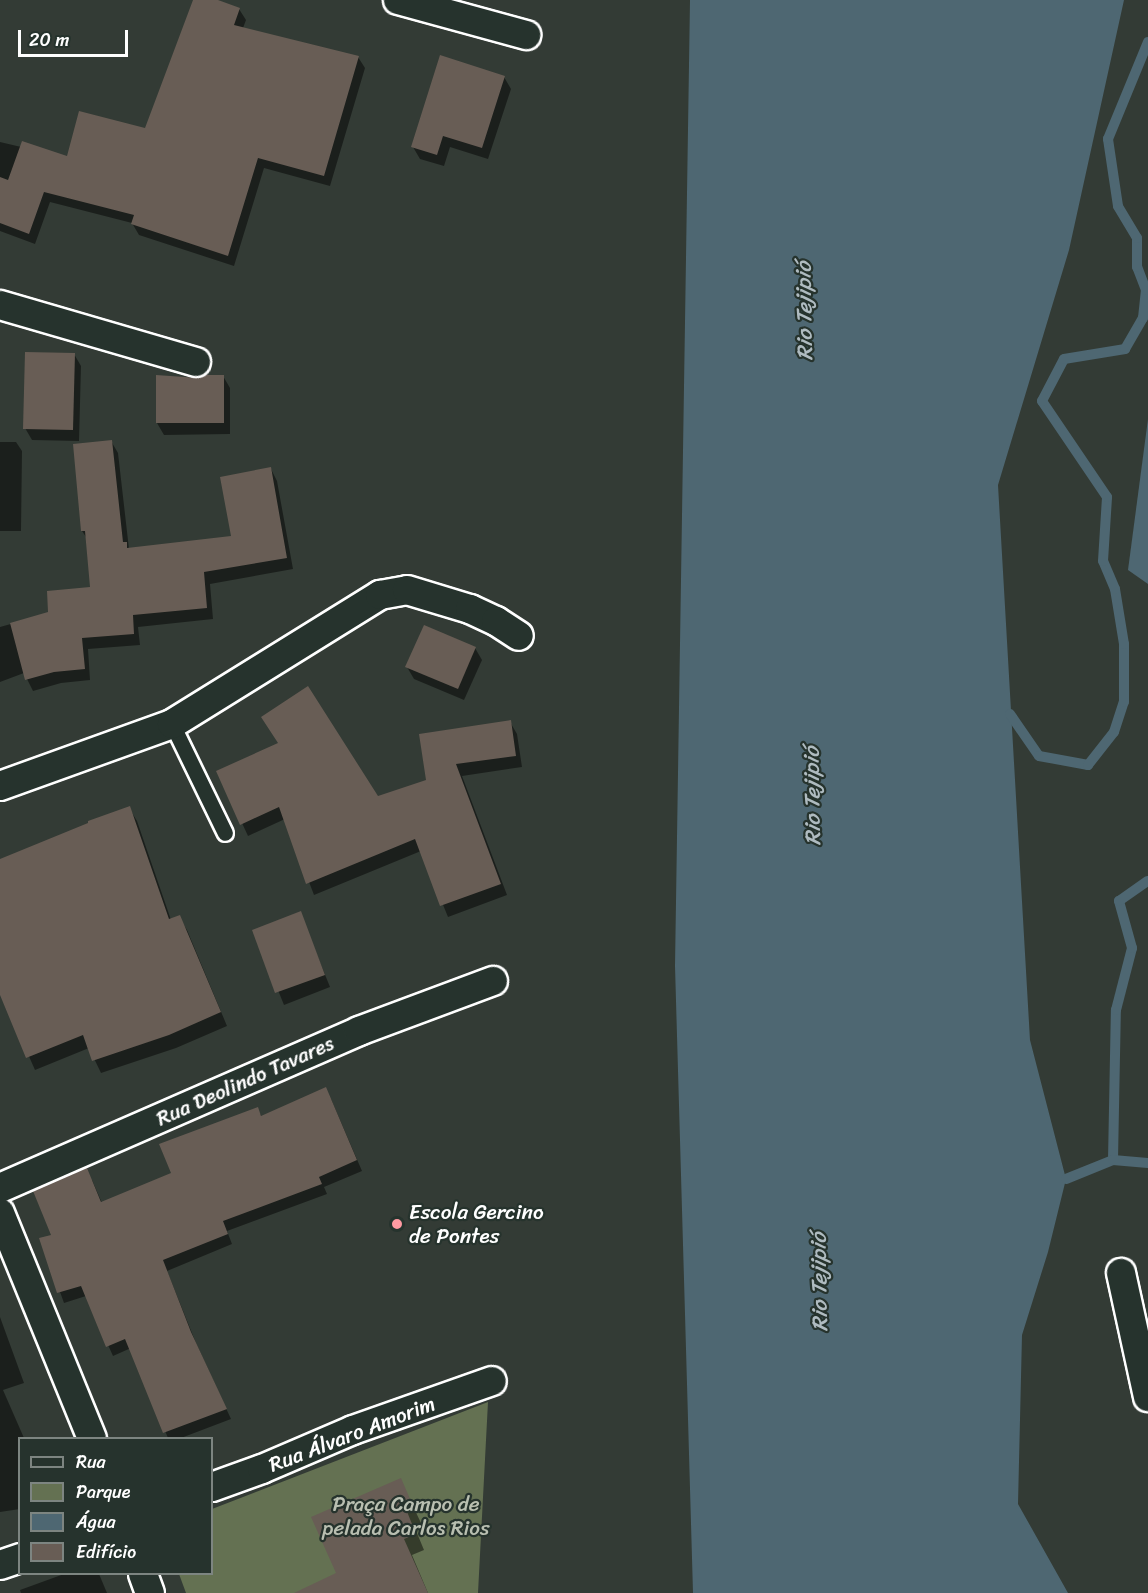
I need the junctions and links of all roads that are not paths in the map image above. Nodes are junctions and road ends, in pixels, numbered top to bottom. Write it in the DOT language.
graph roads {
  1 [pos="398,0"];
  2 [pos="526,35"];
  3 [pos="0,305"];
  4 [pos="195,362"];
  5 [pos="519,636"];
  6 [pos="172,724"];
  7 [pos="0,786"];
  8 [pos="225,833"];
  9 [pos="493,981"];
  10 [pos="0,1188"];
  11 [pos="0,1213"];
  12 [pos="1121,1273"];
  13 [pos="492,1381"];
  14 [pos="1148,1397"];
  15 [pos="92,1437"];
  16 [pos="213,1487"];
  17 [pos="18,1559"];
  18 [pos="0,1565"];
  19 [pos="143,1575"];
  20 [pos="150,1593"];
  1 -- 2 [label="street"];
  3 -- 4 [label="street"];
  5 -- 6 [label="street"];
  6 -- 7 [label="street"];
  6 -- 8 [label="lane"];
  9 -- 10 [label="street, Rua Deolindo Tavares"];
  11 -- 15 [label="street"];
  12 -- 14 [label="street"];
  13 -- 16 [label="street, Rua Álvaro Amorim"];
  17 -- 18 [label="street"];
  19 -- 20 [label="street"];
}
